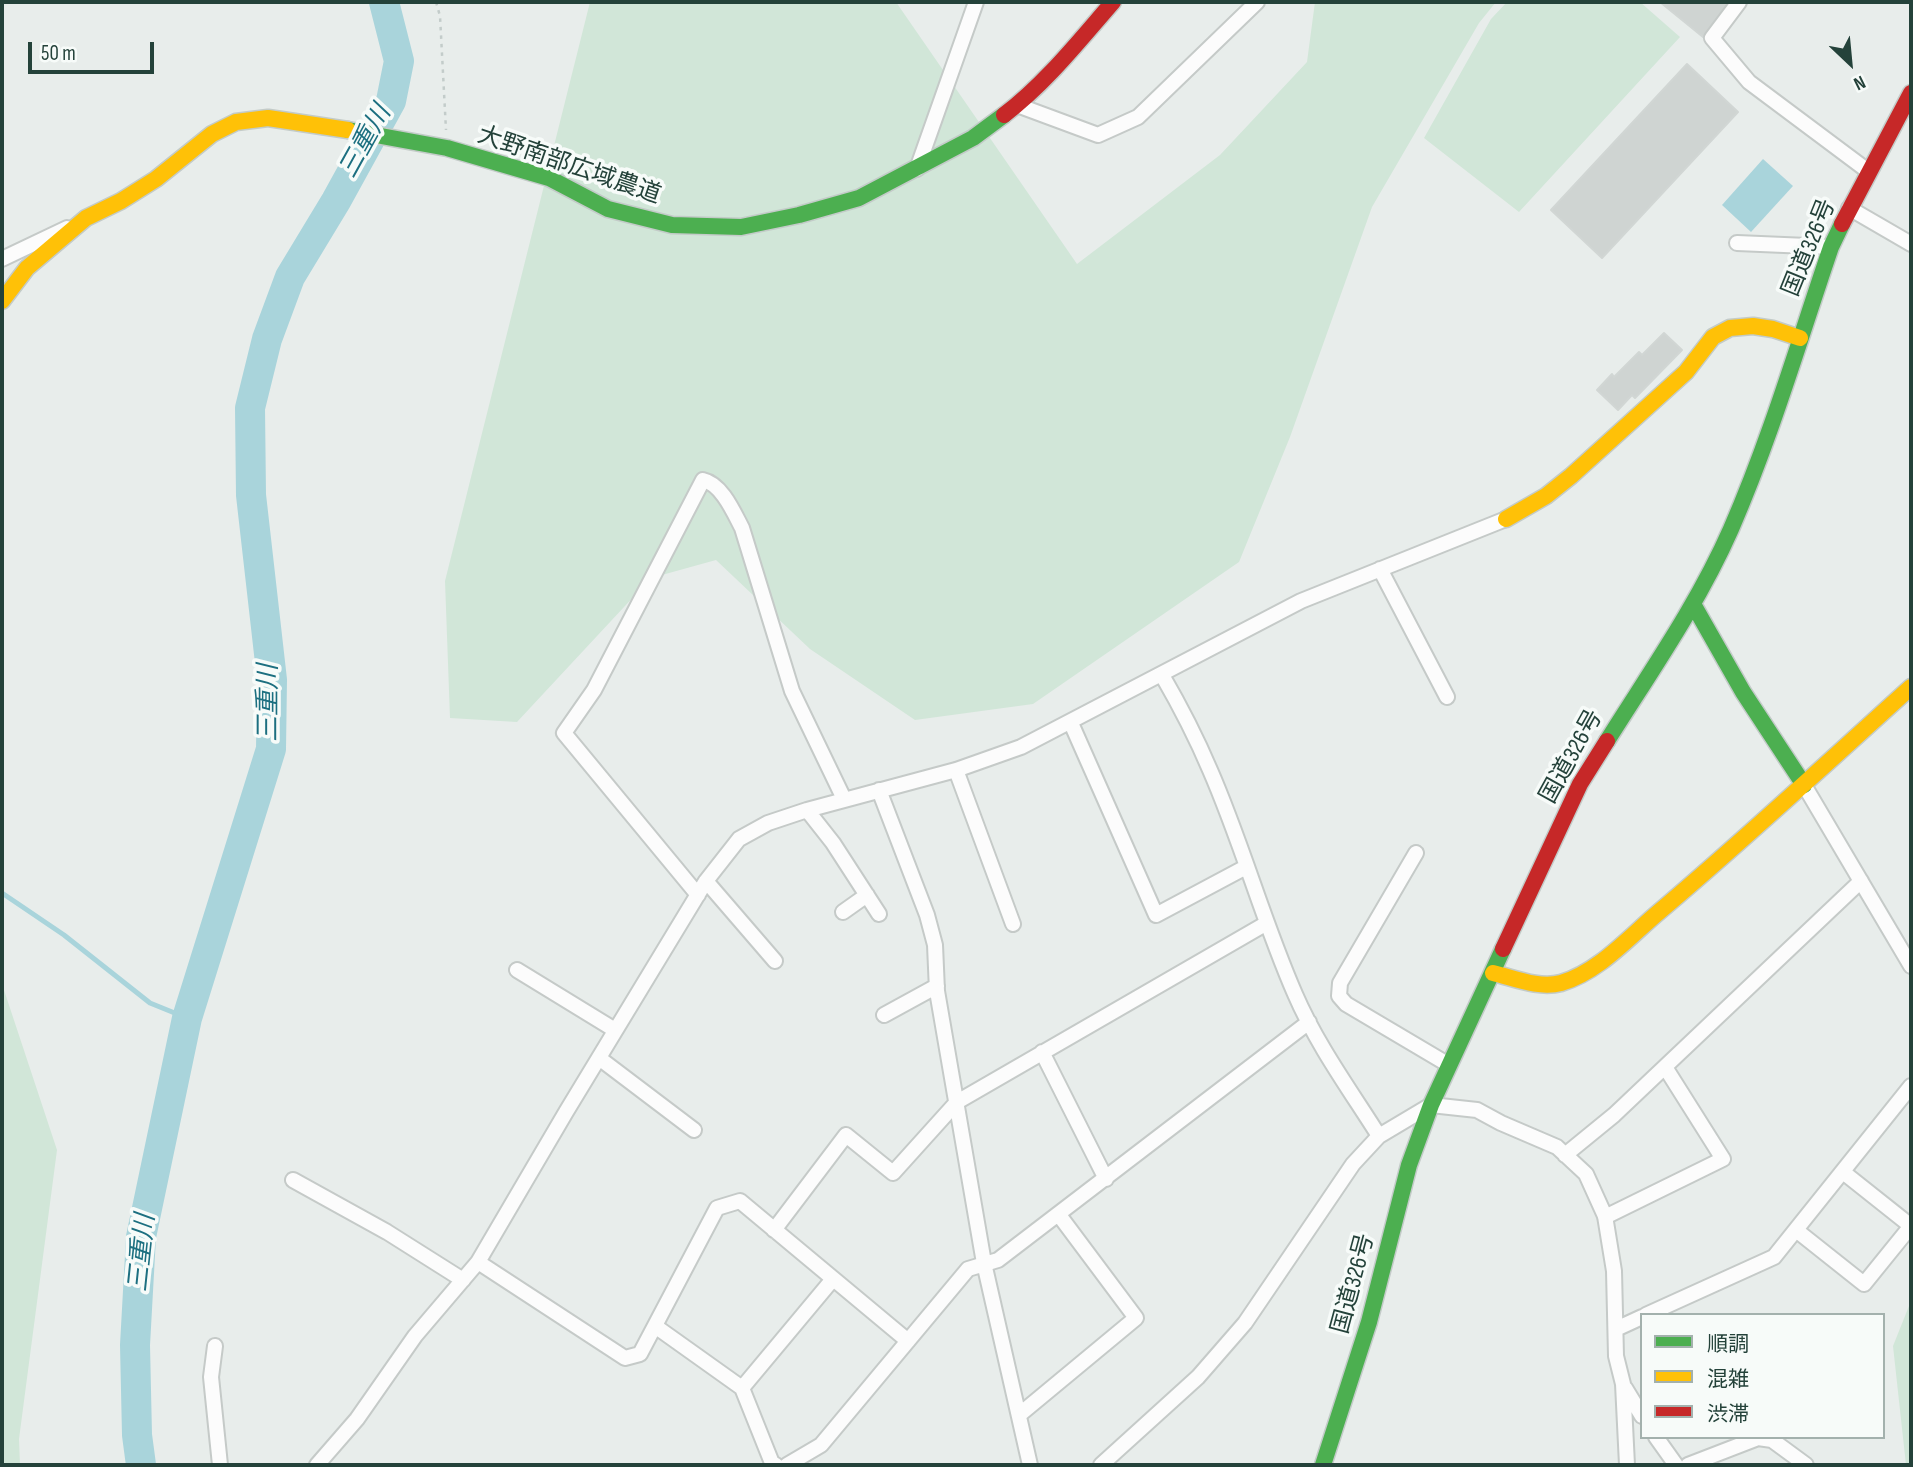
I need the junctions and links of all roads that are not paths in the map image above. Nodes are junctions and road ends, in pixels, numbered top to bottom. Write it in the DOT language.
graph roads {
  1 [pos="976,2"];
  2 [pos="1112,2"];
  3 [pos="1257,2"];
  4 [pos="1739,2"];
  5 [pos="1910,98"];
  6 [pos="1017,105"];
  7 [pos="917,169"];
  8 [pos="1868,171"];
  9 [pos="1849,208"];
  10 [pos="86,218"];
  11 [pos="1737,243"];
  12 [pos="1911,244"];
  13 [pos="1831,247"];
  14 [pos="2,259"];
  15 [pos="2,301"];
  16 [pos="1800,338"];
  17 [pos="1506,519"];
  18 [pos="1380,569"];
  19 [pos="1693,604"];
  20 [pos="1162,675"];
  21 [pos="1911,687"];
  22 [pos="1447,697"];
  23 [pos="1071,723"];
  24 [pos="956,770"];
  25 [pos="1804,785"];
  26 [pos="879,790"];
  27 [pos="844,799"];
  28 [pos="807,810"];
  29 [pos="1416,853"];
  30 [pos="1246,867"];
  31 [pos="706,881"];
  32 [pos="1861,881"];
  33 [pos="698,895"];
  34 [pos="867,895"];
  35 [pos="843,912"];
  36 [pos="879,915"];
  37 [pos="1267,923"];
  38 [pos="1013,924"];
  39 [pos="775,961"];
  40 [pos="1911,966"];
  41 [pos="517,970"];
  42 [pos="1493,973"];
  43 [pos="937,986"];
  44 [pos="884,1015"];
  45 [pos="1309,1022"];
  46 [pos="615,1030"];
  47 [pos="1042,1052"];
  48 [pos="599,1058"];
  49 [pos="1449,1065"];
  50 [pos="1665,1067"];
  51 [pos="1911,1086"];
  52 [pos="957,1102"];
  53 [pos="1431,1105"];
  54 [pos="694,1130"];
  55 [pos="1379,1136"];
  56 [pos="1565,1155"];
  57 [pos="1843,1172"];
  58 [pos="1106,1179"];
  59 [pos="293,1180"];
  60 [pos="1059,1215"];
  61 [pos="1605,1217"];
  62 [pos="1911,1226"];
  63 [pos="775,1230"];
  64 [pos="1796,1230"];
  65 [pos="478,1262"];
  66 [pos="984,1263"];
  67 [pos="833,1279"];
  68 [pos="463,1280"];
  69 [pos="1651,1313"];
  70 [pos="1640,1318"];
  71 [pos="655,1326"];
  72 [pos="1616,1329"];
  73 [pos="908,1341"];
  74 [pos="215,1346"];
  75 [pos="1623,1384"];
  76 [pos="742,1388"];
  77 [pos="1640,1413"];
  78 [pos="1019,1415"];
  79 [pos="1657,1439"];
  80 [pos="1755,1439"];
  81 [pos="1765,1439"];
  82 [pos="220,1465"];
  83 [pos="319,1465"];
  84 [pos="776,1465"];
  85 [pos="787,1465"];
  86 [pos="1030,1465"];
  87 [pos="1101,1465"];
  88 [pos="1323,1465"];
  89 [pos="1627,1465"];
  90 [pos="1676,1465"];
  91 [pos="1688,1465"];
  92 [pos="1806,1465"];
  1 -- 7 [label="street"];
  2 -- 6 [label="main road, 大野南部広域農道"];
  3 -- 6 [label="street"];
  4 -- 8 [label="street"];
  5 -- 8 [label="main road, 国道326号"];
  6 -- 7 [label="main road, 大野南部広域農道"];
  7 -- 10 [label="main road, 大野南部広域農道"];
  8 -- 9 [label="main road, 国道326号"];
  9 -- 12 [label="street"];
  9 -- 13 [label="main road, 国道326号"];
  10 -- 14 [label="street"];
  10 -- 15 [label="main road, 大野南部広域農道"];
  11 -- 13 [label="street"];
  13 -- 16 [label="main road, 国道326号"];
  16 -- 17 [label="main road"];
  16 -- 19 [label="main road, 国道326号"];
  17 -- 18 [label="street"];
  18 -- 20 [label="street"];
  18 -- 22 [label="street"];
  19 -- 25 [label="main road"];
  19 -- 42 [label="main road, 国道326号"];
  20 -- 23 [label="street"];
  20 -- 30 [label="street"];
  21 -- 25 [label="main road"];
  23 -- 24 [label="street"];
  23 -- 30 [label="street"];
  24 -- 26 [label="street"];
  24 -- 38 [label="street"];
  25 -- 32 [label="street"];
  25 -- 42 [label="main road"];
  26 -- 27 [label="street"];
  26 -- 43 [label="street"];
  27 -- 28 [label="street"];
  27 -- 33 [label="street"];
  28 -- 31 [label="street"];
  28 -- 34 [label="street"];
  29 -- 49 [label="street"];
  30 -- 37 [label="street"];
  31 -- 33 [label="street"];
  31 -- 39 [label="street"];
  32 -- 40 [label="street"];
  32 -- 50 [label="street"];
  33 -- 46 [label="street"];
  34 -- 35 [label="street"];
  34 -- 36 [label="street"];
  37 -- 45 [label="street"];
  37 -- 47 [label="street"];
  41 -- 46 [label="street"];
  42 -- 49 [label="main road, 国道326号"];
  43 -- 44 [label="street"];
  43 -- 52 [label="street"];
  45 -- 55 [label="street"];
  45 -- 58 [label="street"];
  46 -- 48 [label="street"];
  47 -- 52 [label="street"];
  47 -- 58 [label="street"];
  48 -- 54 [label="street"];
  48 -- 65 [label="street"];
  49 -- 53 [label="main road, 国道326号"];
  50 -- 56 [label="street"];
  50 -- 61 [label="street"];
  51 -- 57 [label="street"];
  52 -- 63 [label="street"];
  52 -- 66 [label="street"];
  53 -- 55 [label="street"];
  53 -- 56 [label="street"];
  53 -- 88 [label="main road, 国道326号"];
  55 -- 87 [label="street"];
  56 -- 61 [label="street"];
  57 -- 62 [label="street"];
  57 -- 64 [label="street"];
  58 -- 60 [label="street"];
  59 -- 68 [label="street"];
  60 -- 66 [label="street"];
  60 -- 78 [label="street"];
  61 -- 72 [label="street"];
  62 -- 64 [label="street"];
  63 -- 67 [label="street"];
  63 -- 71 [label="street"];
  64 -- 69 [label="street"];
  65 -- 68 [label="street"];
  65 -- 71 [label="street"];
  66 -- 73 [label="street"];
  66 -- 78 [label="street"];
  67 -- 73 [label="street"];
  67 -- 76 [label="street"];
  68 -- 83 [label="street"];
  70 -- 72 [label="street"];
  71 -- 76 [label="street"];
  72 -- 75 [label="street"];
  73 -- 85 [label="street"];
  74 -- 82 [label="street"];
  75 -- 77 [label="street"];
  75 -- 89 [label="street"];
  76 -- 84 [label="street"];
  78 -- 86 [label="street"];
  79 -- 90 [label="street"];
  80 -- 91 [label="street"];
  81 -- 92 [label="street"];
}
